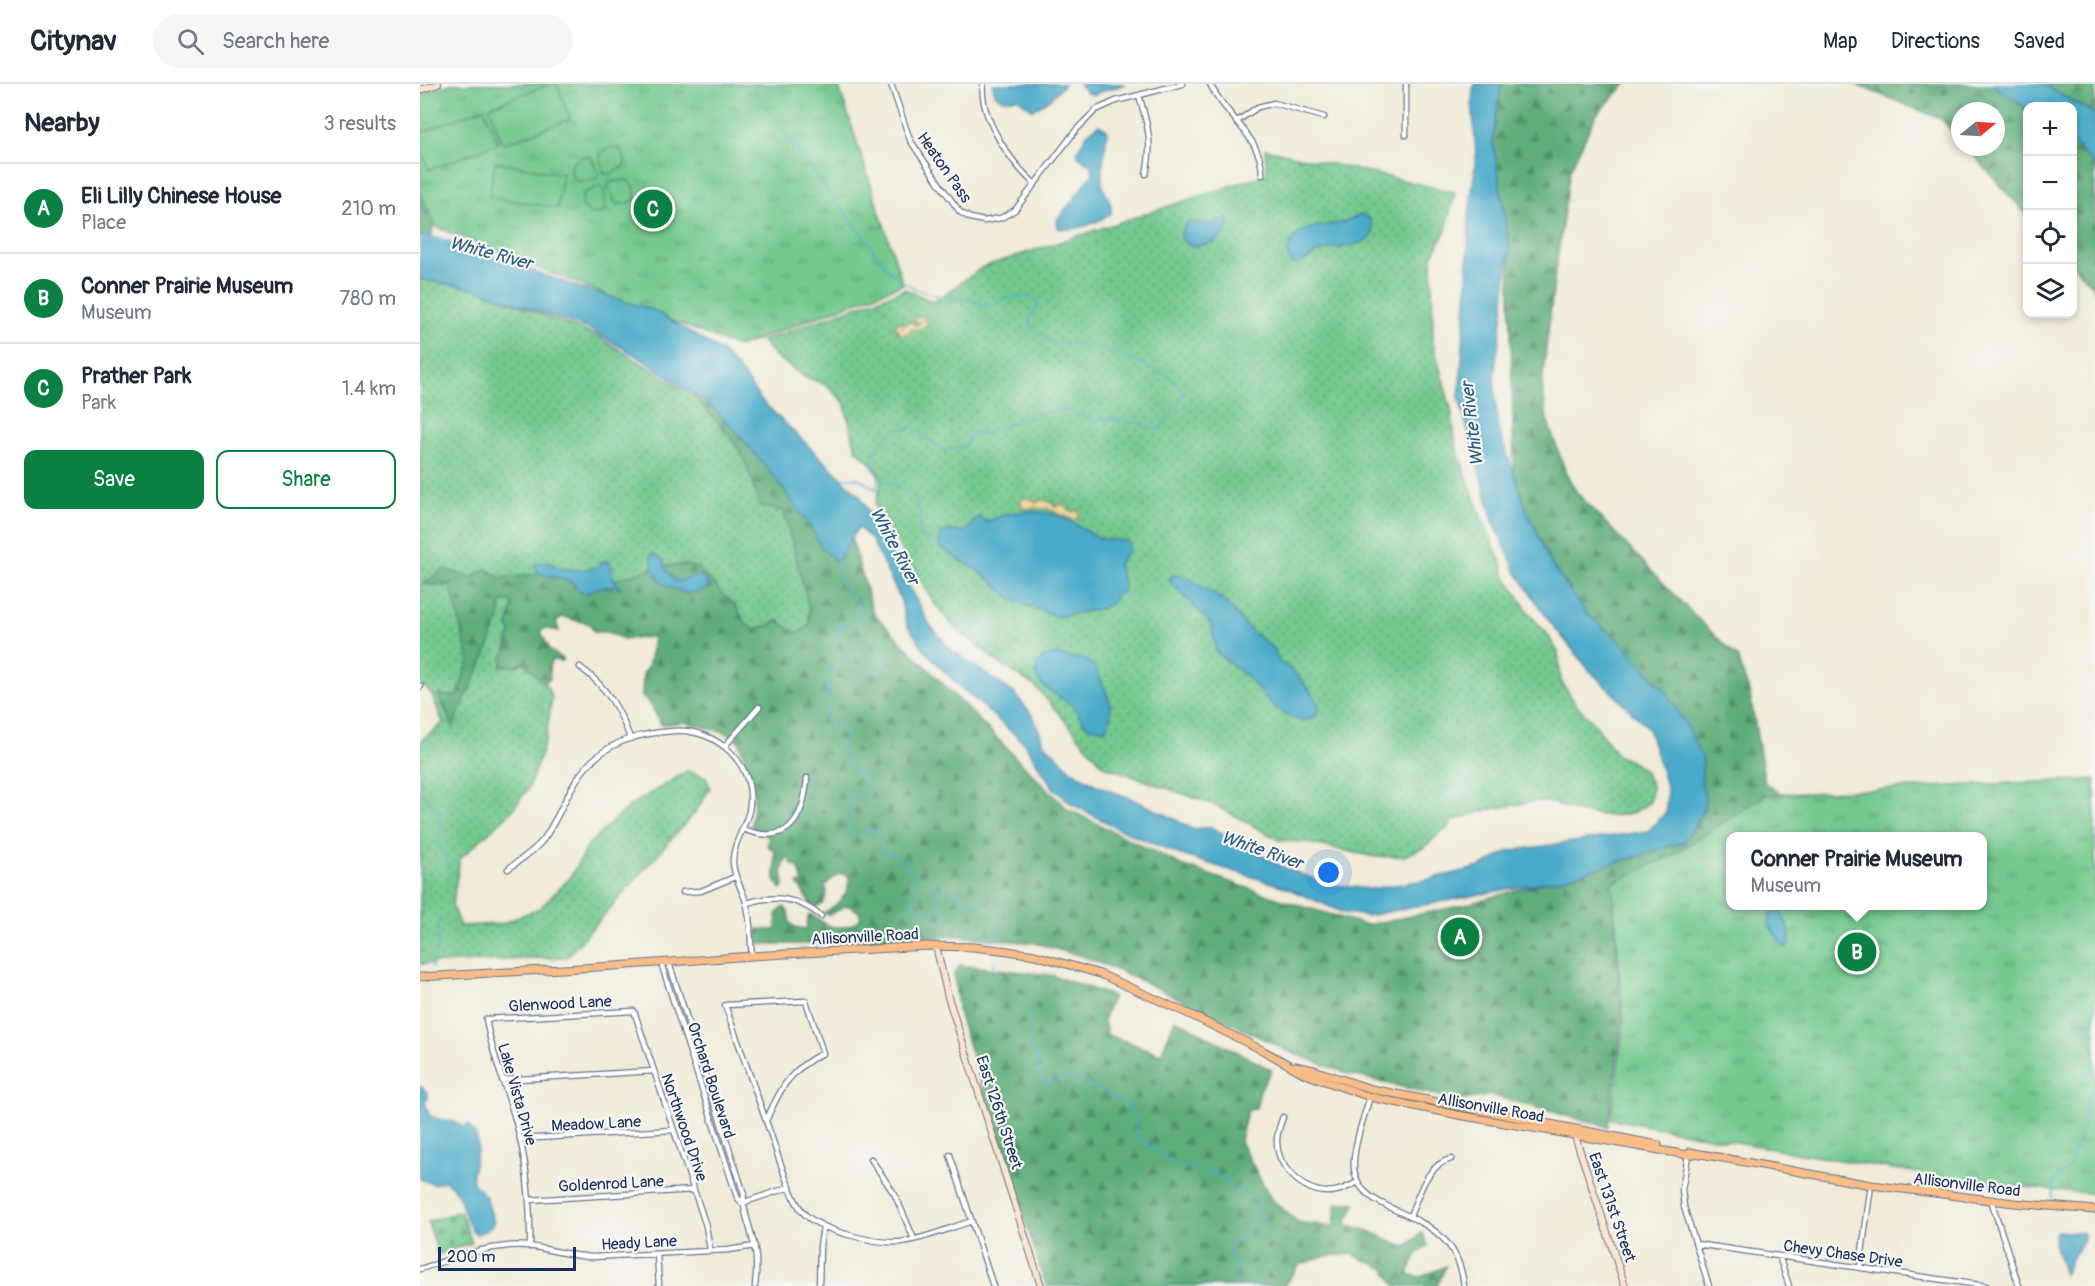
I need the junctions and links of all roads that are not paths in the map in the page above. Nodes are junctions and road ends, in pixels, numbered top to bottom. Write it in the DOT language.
graph roads {
  1 [pos="438,84"];
  2 [pos="891,84"];
  3 [pos="983,84"];
  4 [pos="1182,84"];
  5 [pos="1210,84"];
  6 [pos="1406,84"];
  7 [pos="420,90"];
  8 [pos="1139,95"];
  9 [pos="1324,117"];
  10 [pos="1236,122"];
  11 [pos="1406,135"];
  12 [pos="1146,174"];
  13 [pos="1262,175"];
  14 [pos="1035,184"];
  15 [pos="580,667"];
  16 [pos="759,706"];
  17 [pos="630,738"];
  18 [pos="725,746"];
  19 [pos="807,778"];
  20 [pos="743,830"];
  21 [pos="508,868"];
  22 [pos="735,877"];
  23 [pos="683,892"];
  24 [pos="747,903"];
  25 [pos="821,916"];
  26 [pos="936,946"];
  27 [pos="752,956"];
  28 [pos="665,963"];
  29 [pos="420,976"];
  30 [pos="634,1011"];
  31 [pos="486,1019"];
  32 [pos="1289,1064"];
  33 [pos="654,1071"];
  34 [pos="502,1080"];
  35 [pos="1370,1097"];
  36 [pos="1283,1118"];
  37 [pos="766,1121"];
  38 [pos="673,1130"];
  39 [pos="1575,1136"];
  40 [pos="520,1139"];
  41 [pos="1691,1154"];
  42 [pos="950,1155"];
  43 [pos="871,1159"];
  44 [pos="1451,1159"];
  45 [pos="1358,1182"];
  46 [pos="1870,1185"];
  47 [pos="790,1187"];
  48 [pos="694,1190"];
  49 [pos="529,1200"];
  50 [pos="1991,1200"];
  51 [pos="742,1203"];
  52 [pos="2095,1210"];
  53 [pos="1410,1216"];
  54 [pos="972,1221"];
  55 [pos="823,1227"];
  56 [pos="914,1239"];
  57 [pos="1696,1244"];
  58 [pos="530,1246"];
  59 [pos="754,1246"];
  60 [pos="710,1250"];
  61 [pos="657,1254"];
  62 [pos="1779,1256"];
  63 [pos="1860,1267"];
  64 [pos="420,1269"];
  65 [pos="1942,1280"];
  66 [pos="659,1286"];
  67 [pos="755,1286"];
  68 [pos="819,1286"];
  69 [pos="993,1286"];
  70 [pos="1041,1286"];
  71 [pos="1464,1286"];
  72 [pos="1625,1286"];
  73 [pos="1710,1286"];
  74 [pos="1789,1286"];
  75 [pos="1941,1286"];
  76 [pos="1986,1286"];
  77 [pos="2019,1286"];
  1 -- 7 [label="main road"];
  2 -- 14 [label="street, Heaton Pass"];
  3 -- 14 [label="street"];
  4 -- 8 [label="street, Heaton Pass"];
  5 -- 10 [label="street"];
  6 -- 11 [label="street"];
  8 -- 12 [label="street"];
  8 -- 14 [label="street, Heaton Pass"];
  9 -- 10 [label="street"];
  10 -- 13 [label="street"];
  15 -- 17 [label="street"];
  16 -- 18 [label="street"];
  17 -- 18 [label="street"];
  17 -- 21 [label="street"];
  18 -- 20 [label="street"];
  19 -- 20 [label="street"];
  20 -- 22 [label="street"];
  22 -- 23 [label="street"];
  22 -- 24 [label="street"];
  24 -- 25 [label="street"];
  24 -- 27 [label="street"];
  26 -- 27 [label="main road, Allisonville Road"];
  26 -- 32 [label="main road, Allisonville Road"];
  26 -- 70 [label="main road, East 126th Street"];
  27 -- 28 [label="main road, Allisonville Road"];
  28 -- 29 [label="main road, Allisonville Road"];
  28 -- 51 [label="street, Orchard Boulevard"];
  30 -- 31 [label="street, Glenwood Lane"];
  30 -- 33 [label="street, Northwood Drive"];
  31 -- 34 [label="street, Lake Vista Drive"];
  32 -- 35 [label="main road, Allisonville Road"];
  32 -- 41 [label="main road, Allisonville Road"];
  33 -- 34 [label="street"];
  33 -- 38 [label="street, Northwood Drive"];
  34 -- 40 [label="street, Lake Vista Drive"];
  35 -- 39 [label="main road, Allisonville Road"];
  35 -- 45 [label="street"];
  36 -- 45 [label="street"];
  37 -- 37 [label="street"];
  37 -- 47 [label="street"];
  38 -- 40 [label="street, Meadow Lane"];
  38 -- 48 [label="street, Northwood Drive"];
  39 -- 41 [label="main road, Allisonville Road"];
  39 -- 72 [label="main road, East 131st Street"];
  40 -- 49 [label="street, Lake Vista Drive"];
  41 -- 46 [label="main road, Allisonville Road"];
  41 -- 57 [label="street"];
  42 -- 54 [label="street"];
  43 -- 56 [label="street"];
  44 -- 53 [label="street"];
  45 -- 53 [label="street"];
  46 -- 50 [label="main road, Allisonville Road"];
  46 -- 63 [label="street"];
  47 -- 51 [label="street"];
  47 -- 55 [label="street"];
  48 -- 49 [label="street, Goldenrod Lane"];
  48 -- 60 [label="street, Northwood Drive"];
  49 -- 58 [label="street, Lake Vista Drive"];
  50 -- 52 [label="main road, Allisonville Road"];
  50 -- 77 [label="street"];
  51 -- 59 [label="street, Orchard Boulevard"];
  53 -- 71 [label="street"];
  54 -- 56 [label="street"];
  54 -- 69 [label="street"];
  55 -- 56 [label="street"];
  55 -- 68 [label="street"];
  57 -- 62 [label="street, Chevy Chase Drive"];
  57 -- 73 [label="street"];
  58 -- 61 [label="street, Heady Lane"];
  58 -- 64 [label="street, Heady Lane"];
  59 -- 60 [label="street, Heady Lane"];
  59 -- 67 [label="street, Orchard Boulevard"];
  60 -- 61 [label="street, Heady Lane"];
  61 -- 66 [label="street"];
  62 -- 63 [label="street, Chevy Chase Drive"];
  62 -- 74 [label="street"];
  63 -- 65 [label="street, Chevy Chase Drive"];
  65 -- 75 [label="street"];
  65 -- 76 [label="street, Chevy Chase Drive"];
}
